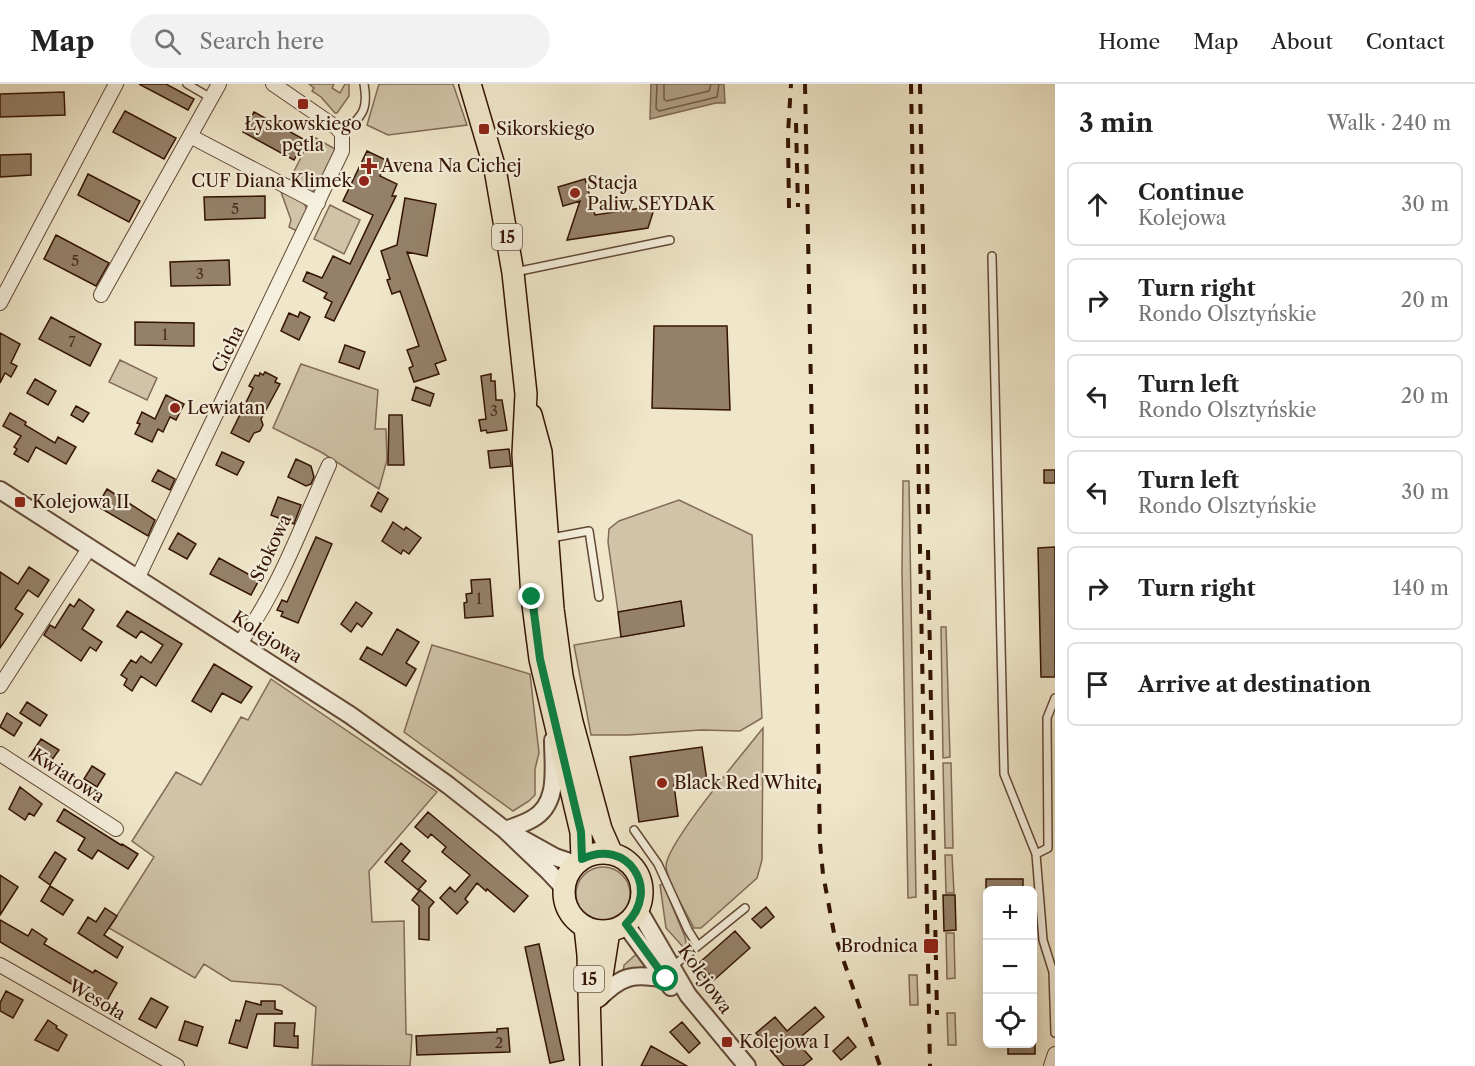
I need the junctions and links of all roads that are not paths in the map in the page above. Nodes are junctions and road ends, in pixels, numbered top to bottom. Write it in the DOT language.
graph roads {
  1 [pos="116,84"];
  2 [pos="188,84"];
  3 [pos="219,84"];
  4 [pos="273,84"];
  5 [pos="364,84"];
  6 [pos="470,84"];
  7 [pos="212,98"];
  8 [pos="342,134"];
  9 [pos="190,135"];
  10 [pos="318,203"];
  11 [pos="670,240"];
  12 [pos="992,256"];
  13 [pos="513,273"];
  14 [pos="101,295"];
  15 [pos="0,303"];
  16 [pos="526,394"];
  17 [pos="329,465"];
  18 [pos="0,490"];
  19 [pos="548,539"];
  20 [pos="90,547"];
  21 [pos="138,578"];
  22 [pos="599,597"];
  23 [pos="240,643"];
  24 [pos="0,686"];
  25 [pos="1055,698"];
  26 [pos="552,715"];
  27 [pos="0,754"];
  28 [pos="116,829"];
  29 [pos="505,830"];
  30 [pos="634,830"];
  31 [pos="612,854"];
  32 [pos="1036,854"];
  33 [pos="579,862"];
  34 [pos="564,888"];
  35 [pos="745,908"];
  36 [pos="624,921"];
  37 [pos="585,927"];
  38 [pos="698,946"];
  39 [pos="0,965"];
  40 [pos="669,973"];
  41 [pos="598,999"];
  42 [pos="592,1031"];
  43 [pos="1055,1033"];
  44 [pos="1055,1054"];
  45 [pos="177,1066"];
  46 [pos="591,1066"];
  47 [pos="732,1066"];
  48 [pos="747,1066"];
  49 [pos="1051,1066"];
  1 -- 15 [label="street"];
  2 -- 7 [label="lane"];
  3 -- 7 [label="street"];
  4 -- 8 [label="street"];
  5 -- 8 [label="lane"];
  6 -- 13 [label="main road, 15"];
  7 -- 9 [label="street"];
  8 -- 10 [label="street, Cicha"];
  9 -- 10 [label="street"];
  9 -- 14 [label="street"];
  10 -- 21 [label="street, Cicha"];
  11 -- 13 [label="lane"];
  12 -- 32 [label="lane"];
  13 -- 16 [label="main road, 15"];
  16 -- 19 [label="main road, 15"];
  16 -- 26 [label="main road, 15"];
  17 -- 23 [label="street, Stokowa"];
  18 -- 20 [label="street, Kolejowa"];
  19 -- 22 [label="lane"];
  19 -- 31 [label="main road, 15"];
  20 -- 21 [label="street, Kolejowa"];
  20 -- 24 [label="street"];
  21 -- 23 [label="street, Kolejowa"];
  23 -- 29 [label="street, Kolejowa"];
  25 -- 32 [label="lane"];
  26 -- 29 [label="street"];
  26 -- 33 [label="main road, 15"];
  27 -- 28 [label="street, Kwiatowa"];
  29 -- 33 [label="street, Kolejowa"];
  29 -- 34 [label="street, Kolejowa"];
  30 -- 38 [label="lane"];
  31 -- 33 [label="main road"];
  31 -- 36 [label="main road, 15"];
  32 -- 43 [label="lane"];
  33 -- 34 [label="main road, 15"];
  34 -- 37 [label="main road"];
  35 -- 38 [label="lane"];
  36 -- 37 [label="main road"];
  36 -- 40 [label="street, Kolejowa"];
  36 -- 41 [label="main road, 15"];
  37 -- 42 [label="main road, 15"];
  38 -- 40 [label="lane"];
  39 -- 45 [label="street, Wesoła"];
  40 -- 41 [label="street"];
  40 -- 47 [label="street, Kolejowa"];
  40 -- 48 [label="street, Kolejowa"];
  41 -- 42 [label="main road, 15"];
  42 -- 46 [label="main road, 15"];
  44 -- 49 [label="street"];
}
